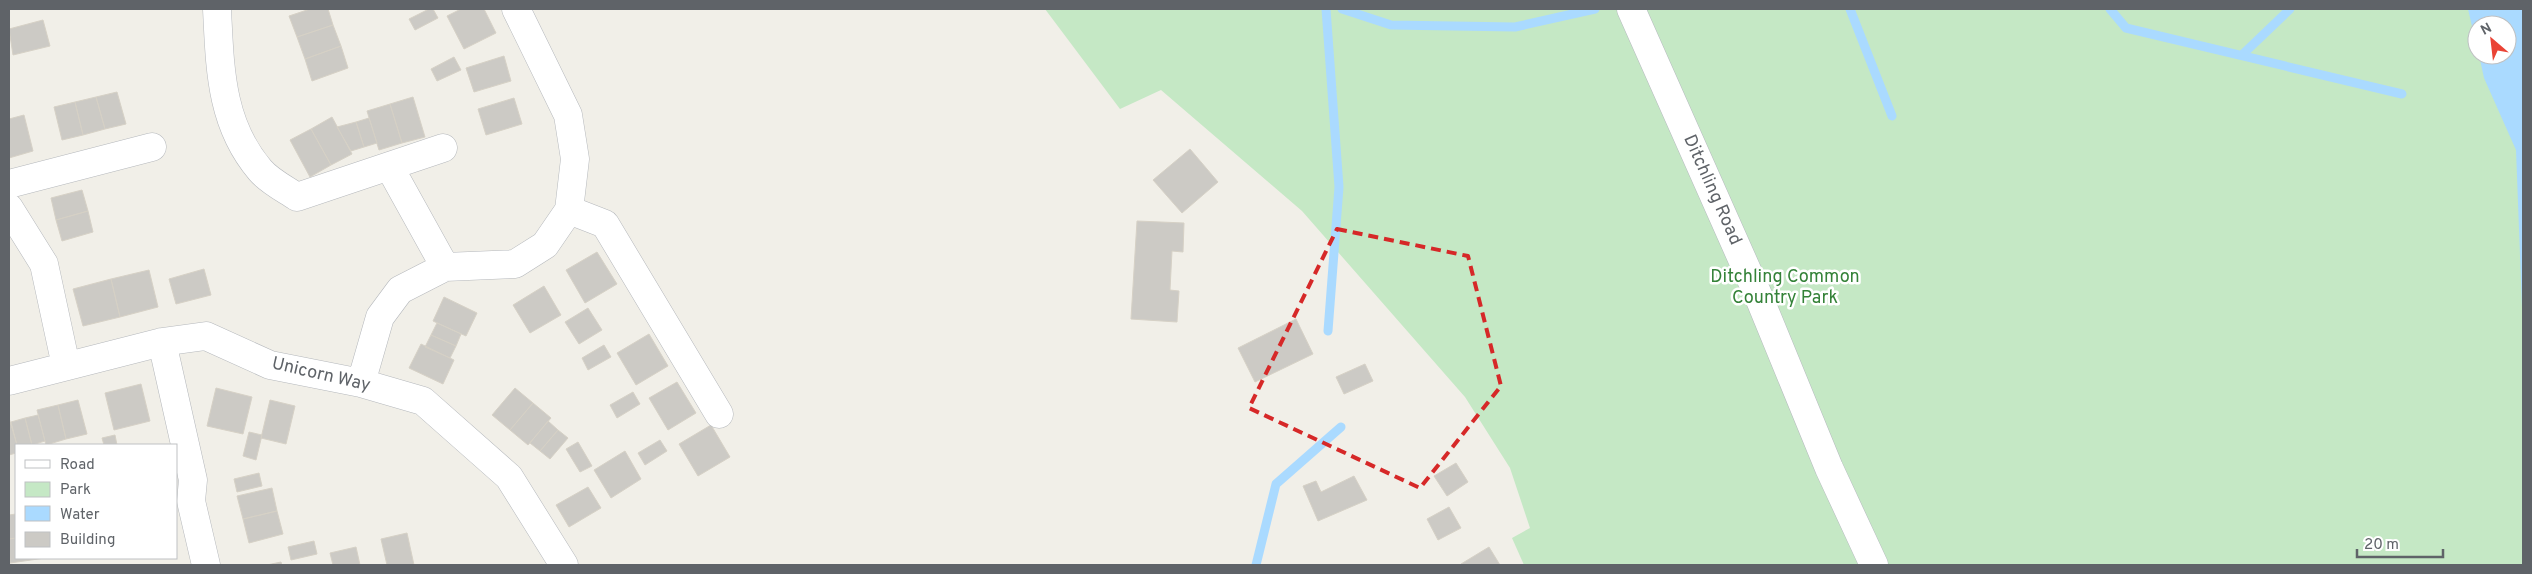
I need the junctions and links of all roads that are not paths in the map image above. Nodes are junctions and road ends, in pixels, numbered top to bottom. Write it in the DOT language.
graph roads {
  1 [pos="217,9"];
  2 [pos="516,9"];
  3 [pos="1631,10"];
  4 [pos="152,147"];
  5 [pos="443,148"];
  6 [pos="389,166"];
  7 [pos="9,184"];
  8 [pos="9,208"];
  9 [pos="569,210"];
  10 [pos="445,267"];
  11 [pos="162,342"];
  12 [pos="66,366"];
  13 [pos="9,381"];
  14 [pos="361,383"];
  15 [pos="719,414"];
  16 [pos="206,565"];
  17 [pos="564,565"];
  18 [pos="1874,565"];
  1 -- 6 [label="street"];
  2 -- 9 [label="street"];
  3 -- 18 [label="street, Ditchling Road"];
  4 -- 7 [label="street"];
  5 -- 6 [label="street"];
  6 -- 10 [label="street"];
  8 -- 12 [label="street"];
  9 -- 10 [label="street"];
  9 -- 15 [label="street"];
  10 -- 14 [label="street"];
  11 -- 12 [label="street, Unicorn Way"];
  11 -- 14 [label="street, Unicorn Way"];
  11 -- 16 [label="street"];
  12 -- 13 [label="street, Unicorn Way"];
  14 -- 17 [label="street, Unicorn Way"];
}
